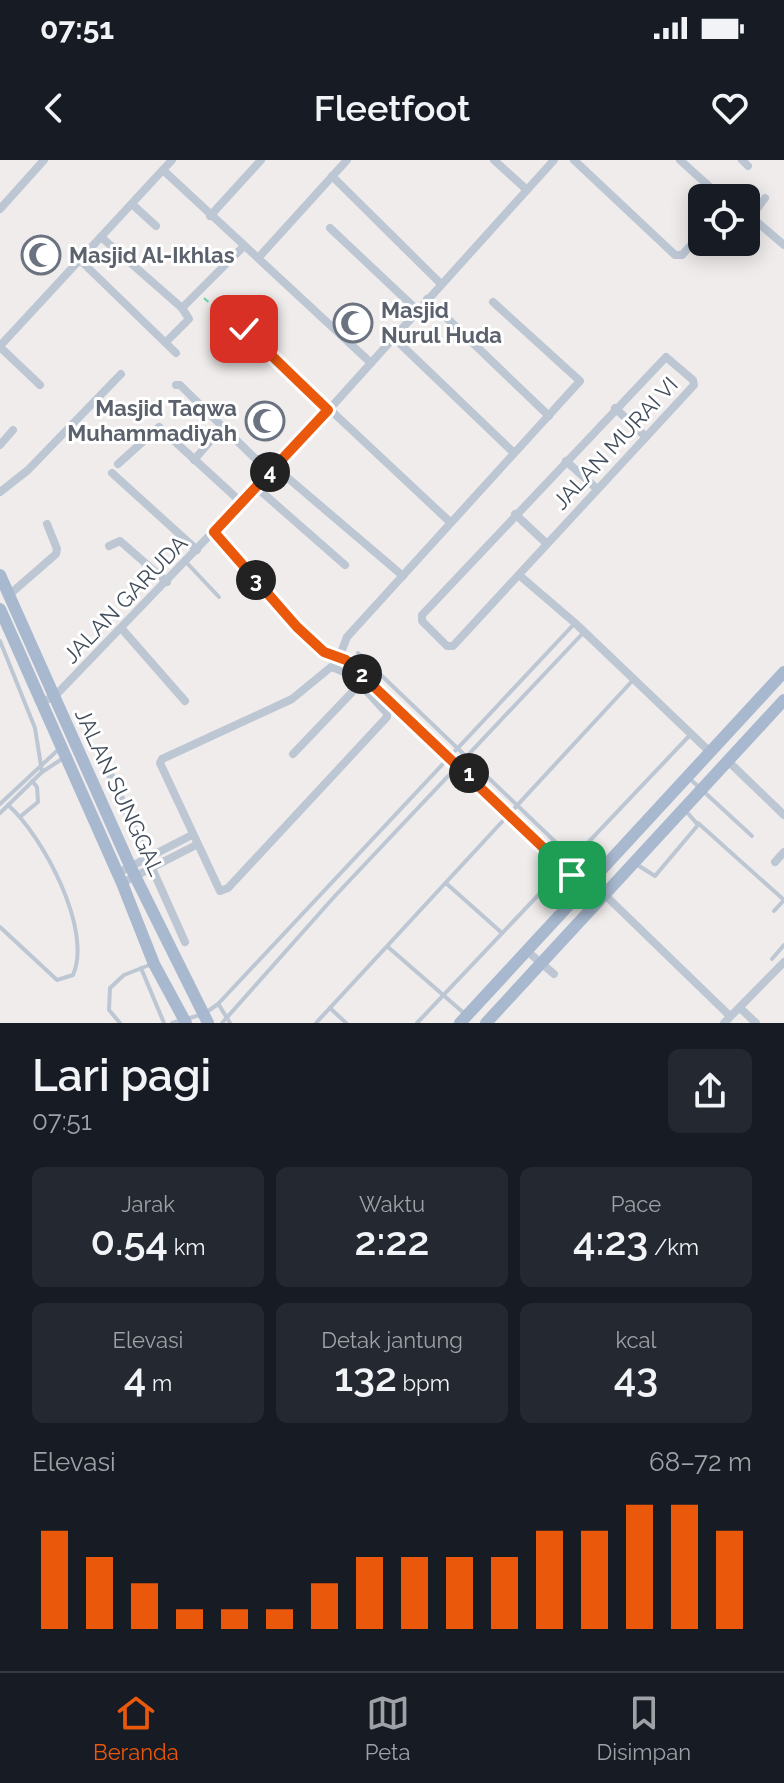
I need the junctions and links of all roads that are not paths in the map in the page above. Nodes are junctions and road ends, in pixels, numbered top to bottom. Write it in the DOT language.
graph roads {
  1 [pos="30,160"];
  2 [pos="44,160"];
  3 [pos="172,160"];
  4 [pos="261,160"];
  5 [pos="347,160"];
  6 [pos="494,160"];
  7 [pos="554,160"];
  8 [pos="574,160"];
  9 [pos="680,160"];
  10 [pos="36,169"];
  11 [pos="163,170"];
  12 [pos="332,176"];
  13 [pos="707,184"];
  14 [pos="527,190"];
  15 [pos="765,198"];
  16 [pos="132,204"];
  17 [pos="0,209"];
  18 [pos="210,216"];
  19 [pos="156,226"];
  20 [pos="330,228"];
  21 [pos="101,237"];
  22 [pos="784,245"];
  23 [pos="243,247"];
  24 [pos="688,248"];
  25 [pos="260,256"];
  26 [pos="80,260"];
  27 [pos="441,284"];
  28 [pos="427,299"];
  29 [pos="493,302"];
  30 [pos="182,308"];
  31 [pos="417,310"];
  32 [pos="244,329"];
  33 [pos="393,337"];
  34 [pos="166,342"];
  35 [pos="0,347"];
  36 [pos="176,353"];
  37 [pos="371,363"];
  38 [pos="121,374"];
  39 [pos="40,385"];
  40 [pos="176,385"];
  41 [pos="615,408"];
  42 [pos="328,410"];
  43 [pos="549,416"];
  44 [pos="13,430"];
  45 [pos="219,431"];
  46 [pos="646,437"];
  47 [pos="0,445"];
  48 [pos="514,453"];
  49 [pos="194,460"];
  50 [pos="566,461"];
  51 [pos="118,464"];
  52 [pos="272,470"];
  53 [pos="112,473"];
  54 [pos="256,487"];
  55 [pos="597,489"];
  56 [pos="0,492"];
  57 [pos="242,503"];
  58 [pos="515,514"];
  59 [pos="450,522"];
  60 [pos="47,524"];
  61 [pos="214,532"];
  62 [pos="546,543"];
  63 [pos="109,546"];
  64 [pos="197,550"];
  65 [pos="186,562"];
  66 [pos="345,565"];
  67 [pos="0,575"];
  68 [pos="519,575"];
  69 [pos="403,576"];
  70 [pos="167,582"];
  71 [pos="9,595"];
  72 [pos="219,597"];
  73 [pos="0,609"];
  74 [pos="575,623"];
  75 [pos="122,629"];
  76 [pos="584,632"];
  77 [pos="0,641"];
  78 [pos="358,653"];
  79 [pos="340,655"];
  80 [pos="784,672"];
  81 [pos="634,679"];
  82 [pos="359,685"];
  83 [pos="54,697"];
  84 [pos="403,697"];
  85 [pos="784,700"];
  86 [pos="185,701"];
  87 [pos="41,702"];
  88 [pos="397,706"];
  89 [pos="692,734"];
  90 [pos="69,749"];
  91 [pos="457,750"];
  92 [pos="710,752"];
  93 [pos="293,754"];
  94 [pos="452,756"];
  95 [pos="466,759"];
  96 [pos="728,761"];
  97 [pos="41,764"];
  98 [pos="461,765"];
  99 [pos="42,772"];
  100 [pos="109,772"];
  101 [pos="688,776"];
  102 [pos="32,781"];
  103 [pos="702,789"];
  104 [pos="0,804"];
  105 [pos="8,805"];
  106 [pos="517,808"];
  107 [pos="684,809"];
  108 [pos="0,813"];
  109 [pos="510,814"];
  110 [pos="784,815"];
  111 [pos="21,817"];
  112 [pos="698,823"];
  113 [pos="192,835"];
  114 [pos="752,836"];
  115 [pos="196,845"];
  116 [pos="784,852"];
  117 [pos="573,859"];
  118 [pos="634,862"];
  119 [pos="775,862"];
  120 [pos="150,863"];
  121 [pos="565,868"];
  122 [pos="134,872"];
  123 [pos="120,878"];
  124 [pos="589,883"];
  125 [pos="447,884"];
  126 [pos="325,888"];
  127 [pos="605,895"];
  128 [pos="334,897"];
  129 [pos="784,900"];
  130 [pos="774,911"];
  131 [pos="0,927"];
  132 [pos="502,934"];
  133 [pos="185,942"];
  134 [pos="784,945"];
  135 [pos="388,947"];
  136 [pos="527,951"];
  137 [pos="772,959"];
  138 [pos="784,962"];
  139 [pos="541,963"];
  140 [pos="147,966"];
  141 [pos="554,974"];
  142 [pos="443,995"];
  143 [pos="218,1004"];
  144 [pos="329,1008"];
  145 [pos="740,1008"];
  146 [pos="206,1019"];
  147 [pos="463,1019"];
  148 [pos="229,1020"];
  149 [pos="730,1021"];
  150 [pos="180,1022"];
  151 [pos="120,1023"];
  152 [pos="164,1023"];
  153 [pos="222,1023"];
  154 [pos="316,1023"];
  155 [pos="346,1023"];
  156 [pos="417,1023"];
  157 [pos="486,1023"];
  158 [pos="756,1023"];
  1 -- 10 [label="street"];
  2 -- 10 [label="street"];
  3 -- 11 [label="street"];
  4 -- 18 [label="street"];
  5 -- 12 [label="street"];
  6 -- 14 [label="street"];
  7 -- 14 [label="street, JALAN GARUDA"];
  8 -- 24 [label="street"];
  9 -- 13 [label="street"];
  10 -- 17 [label="street"];
  11 -- 16 [label="street"];
  11 -- 18 [label="street"];
  12 -- 25 [label="street"];
  12 -- 27 [label="street"];
  14 -- 27 [label="street, JALAN GARUDA"];
  15 -- 22 [label="street"];
  16 -- 19 [label="street"];
  16 -- 21 [label="street"];
  18 -- 23 [label="street"];
  20 -- 31 [label="street"];
  21 -- 26 [label="street"];
  21 -- 30 [label="street"];
  23 -- 25 [label="street"];
  23 -- 30 [label="street"];
  25 -- 37 [label="street"];
  26 -- 34 [label="street"];
  26 -- 35 [label="street"];
  27 -- 28 [label="street, JALAN GARUDA"];
  28 -- 31 [label="street, JALAN GARUDA"];
  28 -- 43 [label="street"];
  29 -- 43 [label="street"];
  30 -- 34 [label="street"];
  31 -- 33 [label="street, JALAN GARUDA"];
  32 -- 42 [label="street"];
  33 -- 37 [label="street, JALAN GARUDA"];
  33 -- 48 [label="street"];
  34 -- 36 [label="street"];
  35 -- 39 [label="street"];
  37 -- 42 [label="street, JALAN GARUDA"];
  38 -- 56 [label="street"];
  40 -- 52 [label="street"];
  41 -- 46 [label="street"];
  41 -- 46 [label="street, JALAN MURAI VI"];
  41 -- 50 [label="street, JALAN MURAI VI"];
  42 -- 52 [label="street, JALAN GARUDA"];
  42 -- 59 [label="street"];
  43 -- 48 [label="street"];
  44 -- 47 [label="street"];
  45 -- 49 [label="street"];
  46 -- 55 [label="street, JALAN MURAI VI"];
  48 -- 69 [label="street"];
  49 -- 51 [label="street"];
  49 -- 57 [label="street"];
  50 -- 55 [label="street"];
  50 -- 58 [label="street, JALAN MURAI VI"];
  52 -- 54 [label="street, JALAN GARUDA"];
  52 -- 69 [label="street"];
  53 -- 64 [label="street"];
  54 -- 57 [label="street, JALAN GARUDA"];
  54 -- 66 [label="street"];
  55 -- 62 [label="street, JALAN MURAI VI"];
  57 -- 61 [label="street, JALAN GARUDA"];
  58 -- 62 [label="street"];
  58 -- 68 [label="street, JALAN MURAI VI"];
  60 -- 71 [label="street"];
  61 -- 64 [label="street, JALAN GARUDA"];
  61 -- 79 [label="street"];
  62 -- 68 [label="street, JALAN MURAI VI"];
  63 -- 70 [label="street"];
  64 -- 65 [label="street, JALAN GARUDA"];
  65 -- 70 [label="street, JALAN GARUDA"];
  65 -- 72 [label="lane"];
  67 -- 71 [label="main road, JALAN SUNGGAL"];
  68 -- 74 [label="street"];
  69 -- 79 [label="street"];
  70 -- 75 [label="street, JALAN GARUDA"];
  71 -- 83 [label="main road, JALAN SUNGGAL"];
  73 -- 87 [label="main road, JALAN SUNGGAL"];
  74 -- 76 [label="street"];
  74 -- 91 [label="lane"];
  75 -- 83 [label="street, JALAN GARUDA"];
  75 -- 86 [label="street"];
  76 -- 81 [label="street"];
  76 -- 95 [label="lane"];
  77 -- 97 [label="lane"];
  78 -- 84 [label="lane"];
  79 -- 88 [label="lane"];
  80 -- 92 [label="main road"];
  81 -- 89 [label="street"];
  81 -- 106 [label="lane"];
  82 -- 93 [label="street"];
  82 -- 113 [label="street"];
  82 -- 115 [label="street"];
  83 -- 87 [label="street, JALAN GARUDA"];
  83 -- 90 [label="main road, JALAN SUNGGAL"];
  84 -- 88 [label="lane"];
  84 -- 91 [label="lane"];
  85 -- 96 [label="main road"];
  87 -- 90 [label="main road, JALAN SUNGGAL"];
  88 -- 94 [label="lane"];
  89 -- 92 [label="street"];
  89 -- 117 [label="lane"];
  90 -- 97 [label="lane"];
  90 -- 99 [label="lane"];
  90 -- 122 [label="main road, JALAN SUNGGAL"];
  90 -- 123 [label="main road, JALAN SUNGGAL"];
  91 -- 94 [label="lane"];
  91 -- 95 [label="lane"];
  92 -- 101 [label="main road"];
  94 -- 98 [label="lane"];
  94 -- 126 [label="lane"];
  95 -- 98 [label="lane"];
  95 -- 106 [label="lane"];
  96 -- 103 [label="main road"];
  96 -- 110 [label="street"];
  97 -- 99 [label="lane"];
  97 -- 104 [label="lane"];
  98 -- 109 [label="lane"];
  98 -- 128 [label="lane"];
  99 -- 102 [label="lane"];
  100 -- 120 [label="street"];
  101 -- 103 [label="lane"];
  101 -- 124 [label="main road"];
  102 -- 105 [label="lane"];
  102 -- 111 [label="lane"];
  103 -- 107 [label="main road"];
  103 -- 114 [label="lane"];
  105 -- 108 [label="lane"];
  105 -- 111 [label="lane"];
  106 -- 109 [label="lane"];
  106 -- 117 [label="lane"];
  107 -- 112 [label="lane"];
  107 -- 118 [label="main road"];
  109 -- 121 [label="lane"];
  109 -- 125 [label="lane"];
  111 -- 131 [label="lane"];
  112 -- 118 [label="lane"];
  112 -- 129 [label="lane"];
  113 -- 115 [label="street"];
  113 -- 120 [label="street"];
  115 -- 120 [label="street"];
  116 -- 119 [label="street"];
  117 -- 121 [label="lane"];
  117 -- 124 [label="lane"];
  118 -- 127 [label="main road"];
  120 -- 122 [label="street"];
  120 -- 133 [label="street"];
  121 -- 124 [label="lane"];
  121 -- 132 [label="lane"];
  122 -- 123 [label="street"];
  122 -- 146 [label="main road, JALAN SUNGGAL"];
  123 -- 140 [label="main road, JALAN SUNGGAL"];
  124 -- 136 [label="main road"];
  125 -- 132 [label="lane"];
  125 -- 135 [label="lane"];
  126 -- 128 [label="lane"];
  126 -- 143 [label="lane"];
  127 -- 139 [label="main road"];
  127 -- 149 [label="street"];
  128 -- 148 [label="lane"];
  129 -- 130 [label="lane"];
  132 -- 142 [label="lane"];
  134 -- 137 [label="lane"];
  135 -- 142 [label="lane"];
  135 -- 144 [label="lane"];
  136 -- 139 [label="street"];
  136 -- 147 [label="main road"];
  138 -- 145 [label="street"];
  139 -- 141 [label="street"];
  139 -- 157 [label="main road"];
  140 -- 150 [label="main road, JALAN SUNGGAL"];
  140 -- 151 [label="lane"];
  140 -- 152 [label="lane"];
  142 -- 147 [label="lane"];
  142 -- 156 [label="lane"];
  143 -- 146 [label="lane"];
  143 -- 148 [label="lane"];
  144 -- 154 [label="lane"];
  144 -- 155 [label="lane"];
  145 -- 149 [label="street"];
  145 -- 158 [label="street"];
  146 -- 150 [label="lane"];
  148 -- 153 [label="lane"];
}
